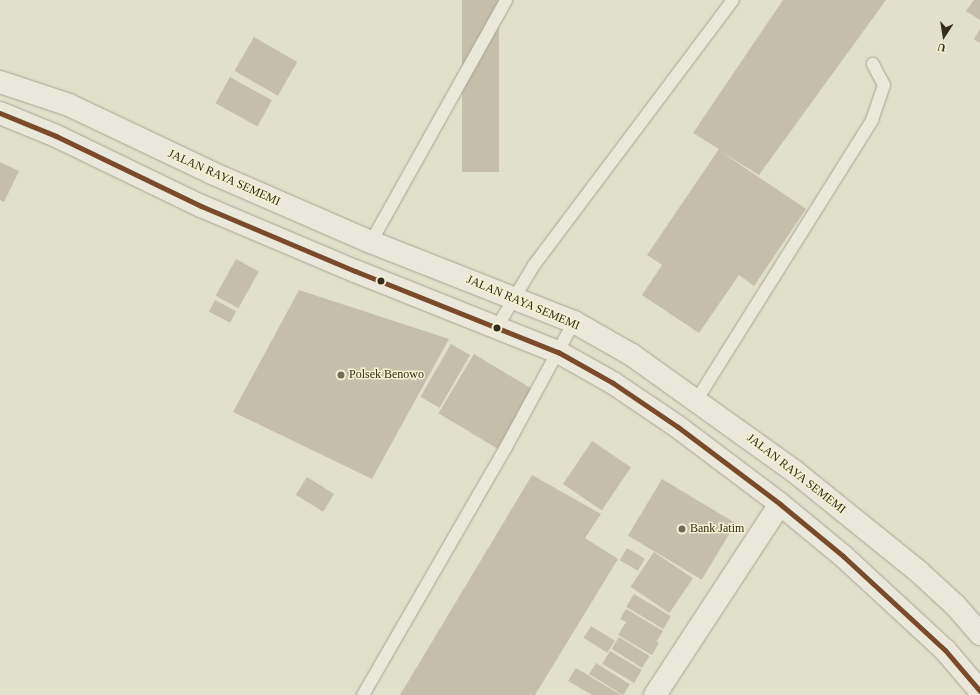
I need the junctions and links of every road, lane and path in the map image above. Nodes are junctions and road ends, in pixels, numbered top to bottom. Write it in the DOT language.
graph roads {
  1 [pos="506,0"];
  2 [pos="734,0"];
  3 [pos="872,64"];
  4 [pos="0,82"];
  5 [pos="0,113"];
  6 [pos="371,242"];
  7 [pos="514,296"];
  8 [pos="574,322"];
  9 [pos="497,327"];
  10 [pos="558,352"];
  11 [pos="696,401"];
  12 [pos="678,427"];
  13 [pos="780,504"];
  14 [pos="980,634"];
  15 [pos="980,691"];
  16 [pos="363,695"];
  17 [pos="655,695"];
  1 -- 6 [label="lane"];
  2 -- 7 [label="lane"];
  3 -- 11 [label="lane"];
  4 -- 6 [label="main road, JALAN RAYA SEMEMI"];
  5 -- 9 [label="main road"];
  6 -- 7 [label="main road, JALAN RAYA SEMEMI"];
  7 -- 8 [label="main road, JALAN RAYA SEMEMI"];
  7 -- 9 [label="lane"];
  8 -- 10 [label="lane"];
  8 -- 11 [label="main road, JALAN RAYA SEMEMI"];
  9 -- 10 [label="main road"];
  10 -- 12 [label="main road"];
  10 -- 16 [label="lane"];
  11 -- 12 [label="main road"];
  11 -- 14 [label="main road, JALAN RAYA SEMEMI"];
  12 -- 13 [label="main road"];
  13 -- 15 [label="main road"];
  13 -- 17 [label="main road"];
}
